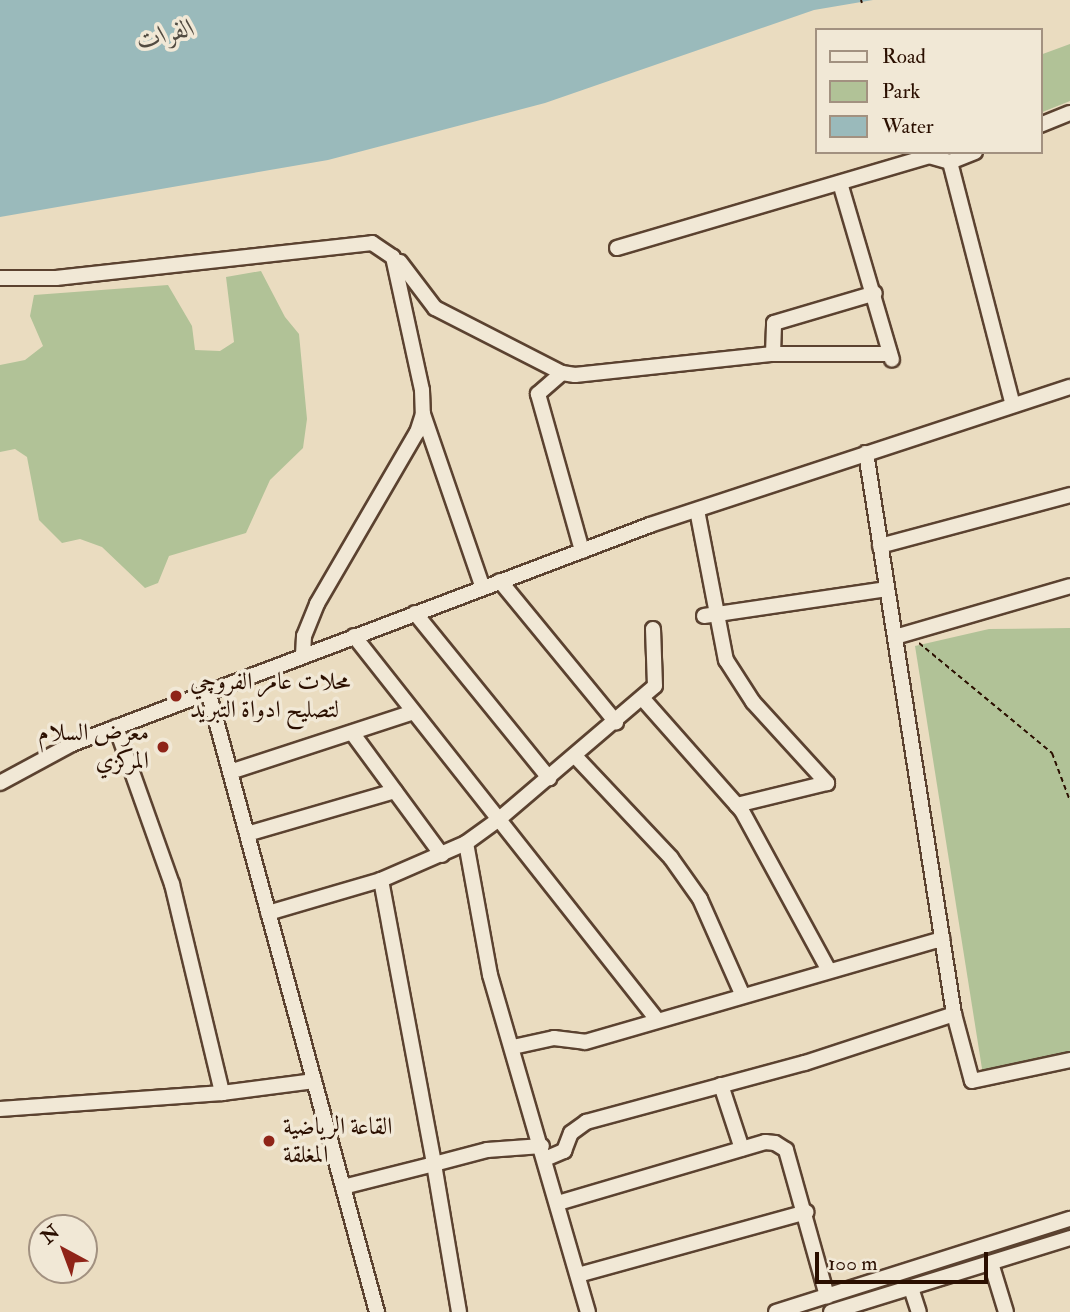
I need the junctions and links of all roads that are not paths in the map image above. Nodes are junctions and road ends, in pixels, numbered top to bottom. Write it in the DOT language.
graph roads {
  1 [pos="1070,113"];
  2 [pos="1042,124"];
  3 [pos="970,154"];
  4 [pos="950,162"];
  5 [pos="840,183"];
  6 [pos="617,248"];
  7 [pos="393,257"];
  8 [pos="0,278"];
  9 [pos="875,293"];
  10 [pos="773,354"];
  11 [pos="562,373"];
  12 [pos="1070,387"];
  13 [pos="1013,405"];
  14 [pos="423,414"];
  15 [pos="866,453"];
  16 [pos="1070,495"];
  17 [pos="697,510"];
  18 [pos="880,546"];
  19 [pos="582,551"];
  20 [pos="500,581"];
  21 [pos="1070,586"];
  22 [pos="483,588"];
  23 [pos="887,589"];
  24 [pos="415,613"];
  25 [pos="711,615"];
  26 [pos="653,629"];
  27 [pos="901,635"];
  28 [pos="354,636"];
  29 [pos="303,655"];
  30 [pos="208,691"];
  31 [pos="643,699"];
  32 [pos="411,713"];
  33 [pos="616,722"];
  34 [pos="116,727"];
  35 [pos="353,734"];
  36 [pos="575,756"];
  37 [pos="230,772"];
  38 [pos="549,778"];
  39 [pos="0,783"];
  40 [pos="395,791"];
  41 [pos="737,805"];
  42 [pos="498,820"];
  43 [pos="247,834"];
  44 [pos="466,843"];
  45 [pos="442,855"];
  46 [pos="381,880"];
  47 [pos="268,913"];
  48 [pos="942,939"];
  49 [pos="828,969"];
  50 [pos="743,996"];
  51 [pos="954,1014"];
  52 [pos="657,1020"];
  53 [pos="513,1047"];
  54 [pos="1070,1060"];
  55 [pos="314,1081"];
  56 [pos="721,1084"];
  57 [pos="222,1093"];
  58 [pos="0,1109"];
  59 [pos="742,1149"];
  60 [pos="544,1152"];
  61 [pos="434,1164"];
  62 [pos="343,1187"];
  63 [pos="558,1203"];
  64 [pos="806,1212"];
  65 [pos="1070,1219"];
  66 [pos="1070,1238"];
  67 [pos="991,1263"];
  68 [pos="578,1275"];
  69 [pos="911,1288"];
  70 [pos="827,1296"];
  71 [pos="377,1312"];
  72 [pos="459,1312"];
  73 [pos="588,1312"];
  74 [pos="776,1312"];
  75 [pos="831,1312"];
  76 [pos="919,1312"];
  77 [pos="1006,1312"];
  1 -- 2 [label="street"];
  3 -- 4 [label="street"];
  4 -- 5 [label="street"];
  4 -- 13 [label="street"];
  5 -- 6 [label="street"];
  5 -- 9 [label="street"];
  7 -- 8 [label="street"];
  7 -- 11 [label="street"];
  7 -- 14 [label="street"];
  9 -- 10 [label="street"];
  9 -- 10 [label="street"];
  10 -- 11 [label="street"];
  11 -- 19 [label="street"];
  12 -- 13 [label="street"];
  13 -- 15 [label="street"];
  14 -- 22 [label="street"];
  14 -- 29 [label="street"];
  15 -- 17 [label="street"];
  15 -- 18 [label="street"];
  16 -- 18 [label="street"];
  17 -- 19 [label="street"];
  17 -- 25 [label="street"];
  18 -- 23 [label="street"];
  19 -- 20 [label="street"];
  20 -- 22 [label="street"];
  20 -- 33 [label="street"];
  21 -- 27 [label="street"];
  22 -- 24 [label="street"];
  23 -- 25 [label="street"];
  23 -- 27 [label="street"];
  24 -- 28 [label="street"];
  24 -- 38 [label="street"];
  25 -- 41 [label="street"];
  26 -- 31 [label="street"];
  27 -- 48 [label="street"];
  28 -- 29 [label="street"];
  28 -- 32 [label="street"];
  29 -- 30 [label="street"];
  30 -- 34 [label="street"];
  30 -- 37 [label="street"];
  31 -- 33 [label="street"];
  31 -- 41 [label="street"];
  32 -- 35 [label="street"];
  32 -- 42 [label="street"];
  33 -- 36 [label="street"];
  34 -- 39 [label="street"];
  34 -- 57 [label="street"];
  35 -- 37 [label="street"];
  35 -- 40 [label="street"];
  36 -- 38 [label="street"];
  36 -- 50 [label="street"];
  37 -- 43 [label="street"];
  38 -- 42 [label="street"];
  40 -- 43 [label="street"];
  40 -- 45 [label="street"];
  41 -- 49 [label="street"];
  42 -- 44 [label="street"];
  42 -- 52 [label="street"];
  43 -- 47 [label="street"];
  44 -- 45 [label="street"];
  44 -- 53 [label="street"];
  45 -- 46 [label="street"];
  46 -- 47 [label="street"];
  46 -- 61 [label="street"];
  47 -- 55 [label="street"];
  48 -- 49 [label="street"];
  48 -- 51 [label="street"];
  49 -- 50 [label="street"];
  50 -- 52 [label="street"];
  51 -- 54 [label="street"];
  51 -- 56 [label="street"];
  52 -- 53 [label="street"];
  53 -- 60 [label="street"];
  55 -- 57 [label="street"];
  55 -- 62 [label="street"];
  56 -- 59 [label="street"];
  56 -- 60 [label="street"];
  57 -- 58 [label="street"];
  59 -- 63 [label="street"];
  59 -- 64 [label="street"];
  60 -- 61 [label="street"];
  60 -- 63 [label="street"];
  61 -- 62 [label="street"];
  61 -- 72 [label="street"];
  62 -- 71 [label="street"];
  63 -- 68 [label="street"];
  64 -- 68 [label="street"];
  64 -- 70 [label="street"];
  65 -- 70 [label="street"];
  66 -- 67 [label="street"];
  67 -- 69 [label="street"];
  67 -- 77 [label="street"];
  68 -- 73 [label="street"];
  69 -- 75 [label="street"];
  69 -- 76 [label="street"];
  70 -- 74 [label="street"];
}
